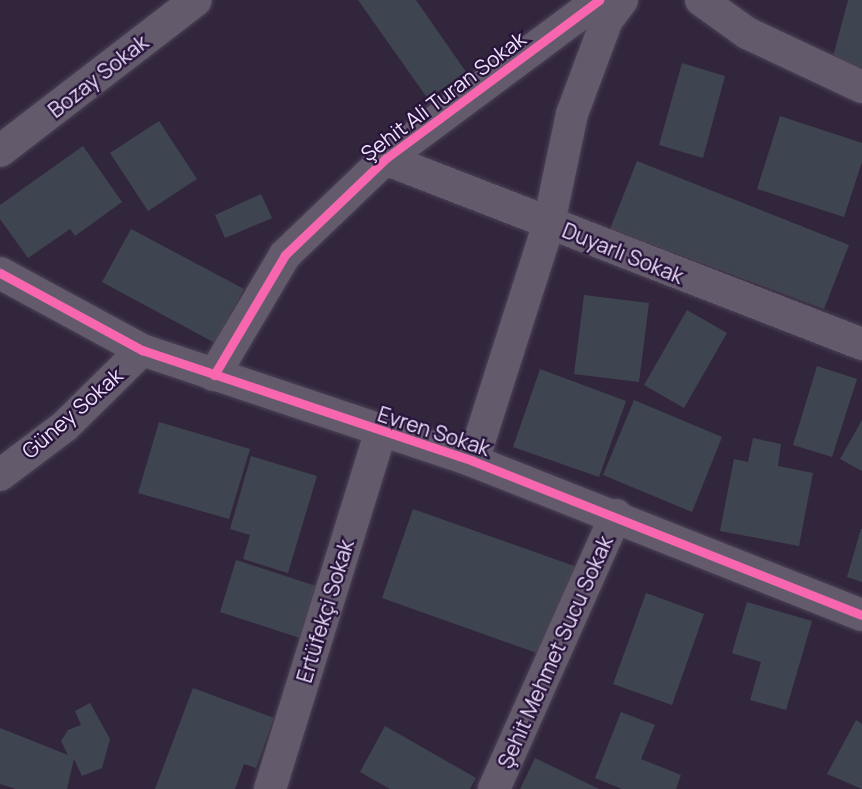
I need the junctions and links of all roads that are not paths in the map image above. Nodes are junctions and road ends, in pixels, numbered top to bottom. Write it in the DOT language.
graph roads {
  1 [pos="196,0"];
  2 [pos="599,0"];
  3 [pos="622,0"];
  4 [pos="701,0"];
  5 [pos="862,87"];
  6 [pos="0,151"];
  7 [pos="385,159"];
  8 [pos="549,223"];
  9 [pos="0,273"];
  10 [pos="862,344"];
  11 [pos="142,350"];
  12 [pos="214,375"];
  13 [pos="380,433"];
  14 [pos="473,461"];
  15 [pos="0,475"];
  16 [pos="616,515"];
  17 [pos="862,615"];
  18 [pos="270,789"];
  19 [pos="494,789"];
  1 -- 6 [label="street, Bozay Sokak"];
  2 -- 7 [label="street, Şehit Ali Turan Sokak"];
  3 -- 8 [label="street"];
  4 -- 5 [label="street"];
  7 -- 8 [label="street, Duyarlı Sokak"];
  7 -- 12 [label="street, Şehit Ali Turan Sokak"];
  8 -- 10 [label="street, Duyarlı Sokak"];
  8 -- 14 [label="street"];
  9 -- 11 [label="street, Evren Sokak"];
  11 -- 12 [label="street, Evren Sokak"];
  11 -- 15 [label="street, Güney Sokak"];
  12 -- 13 [label="street, Evren Sokak"];
  13 -- 14 [label="street, Evren Sokak"];
  13 -- 18 [label="street, Ertüfekçi Sokak"];
  14 -- 16 [label="street, Evren Sokak"];
  16 -- 17 [label="street, Evren Sokak"];
  16 -- 19 [label="street, Şehit Mehmet Sucu Sokak"];
}
